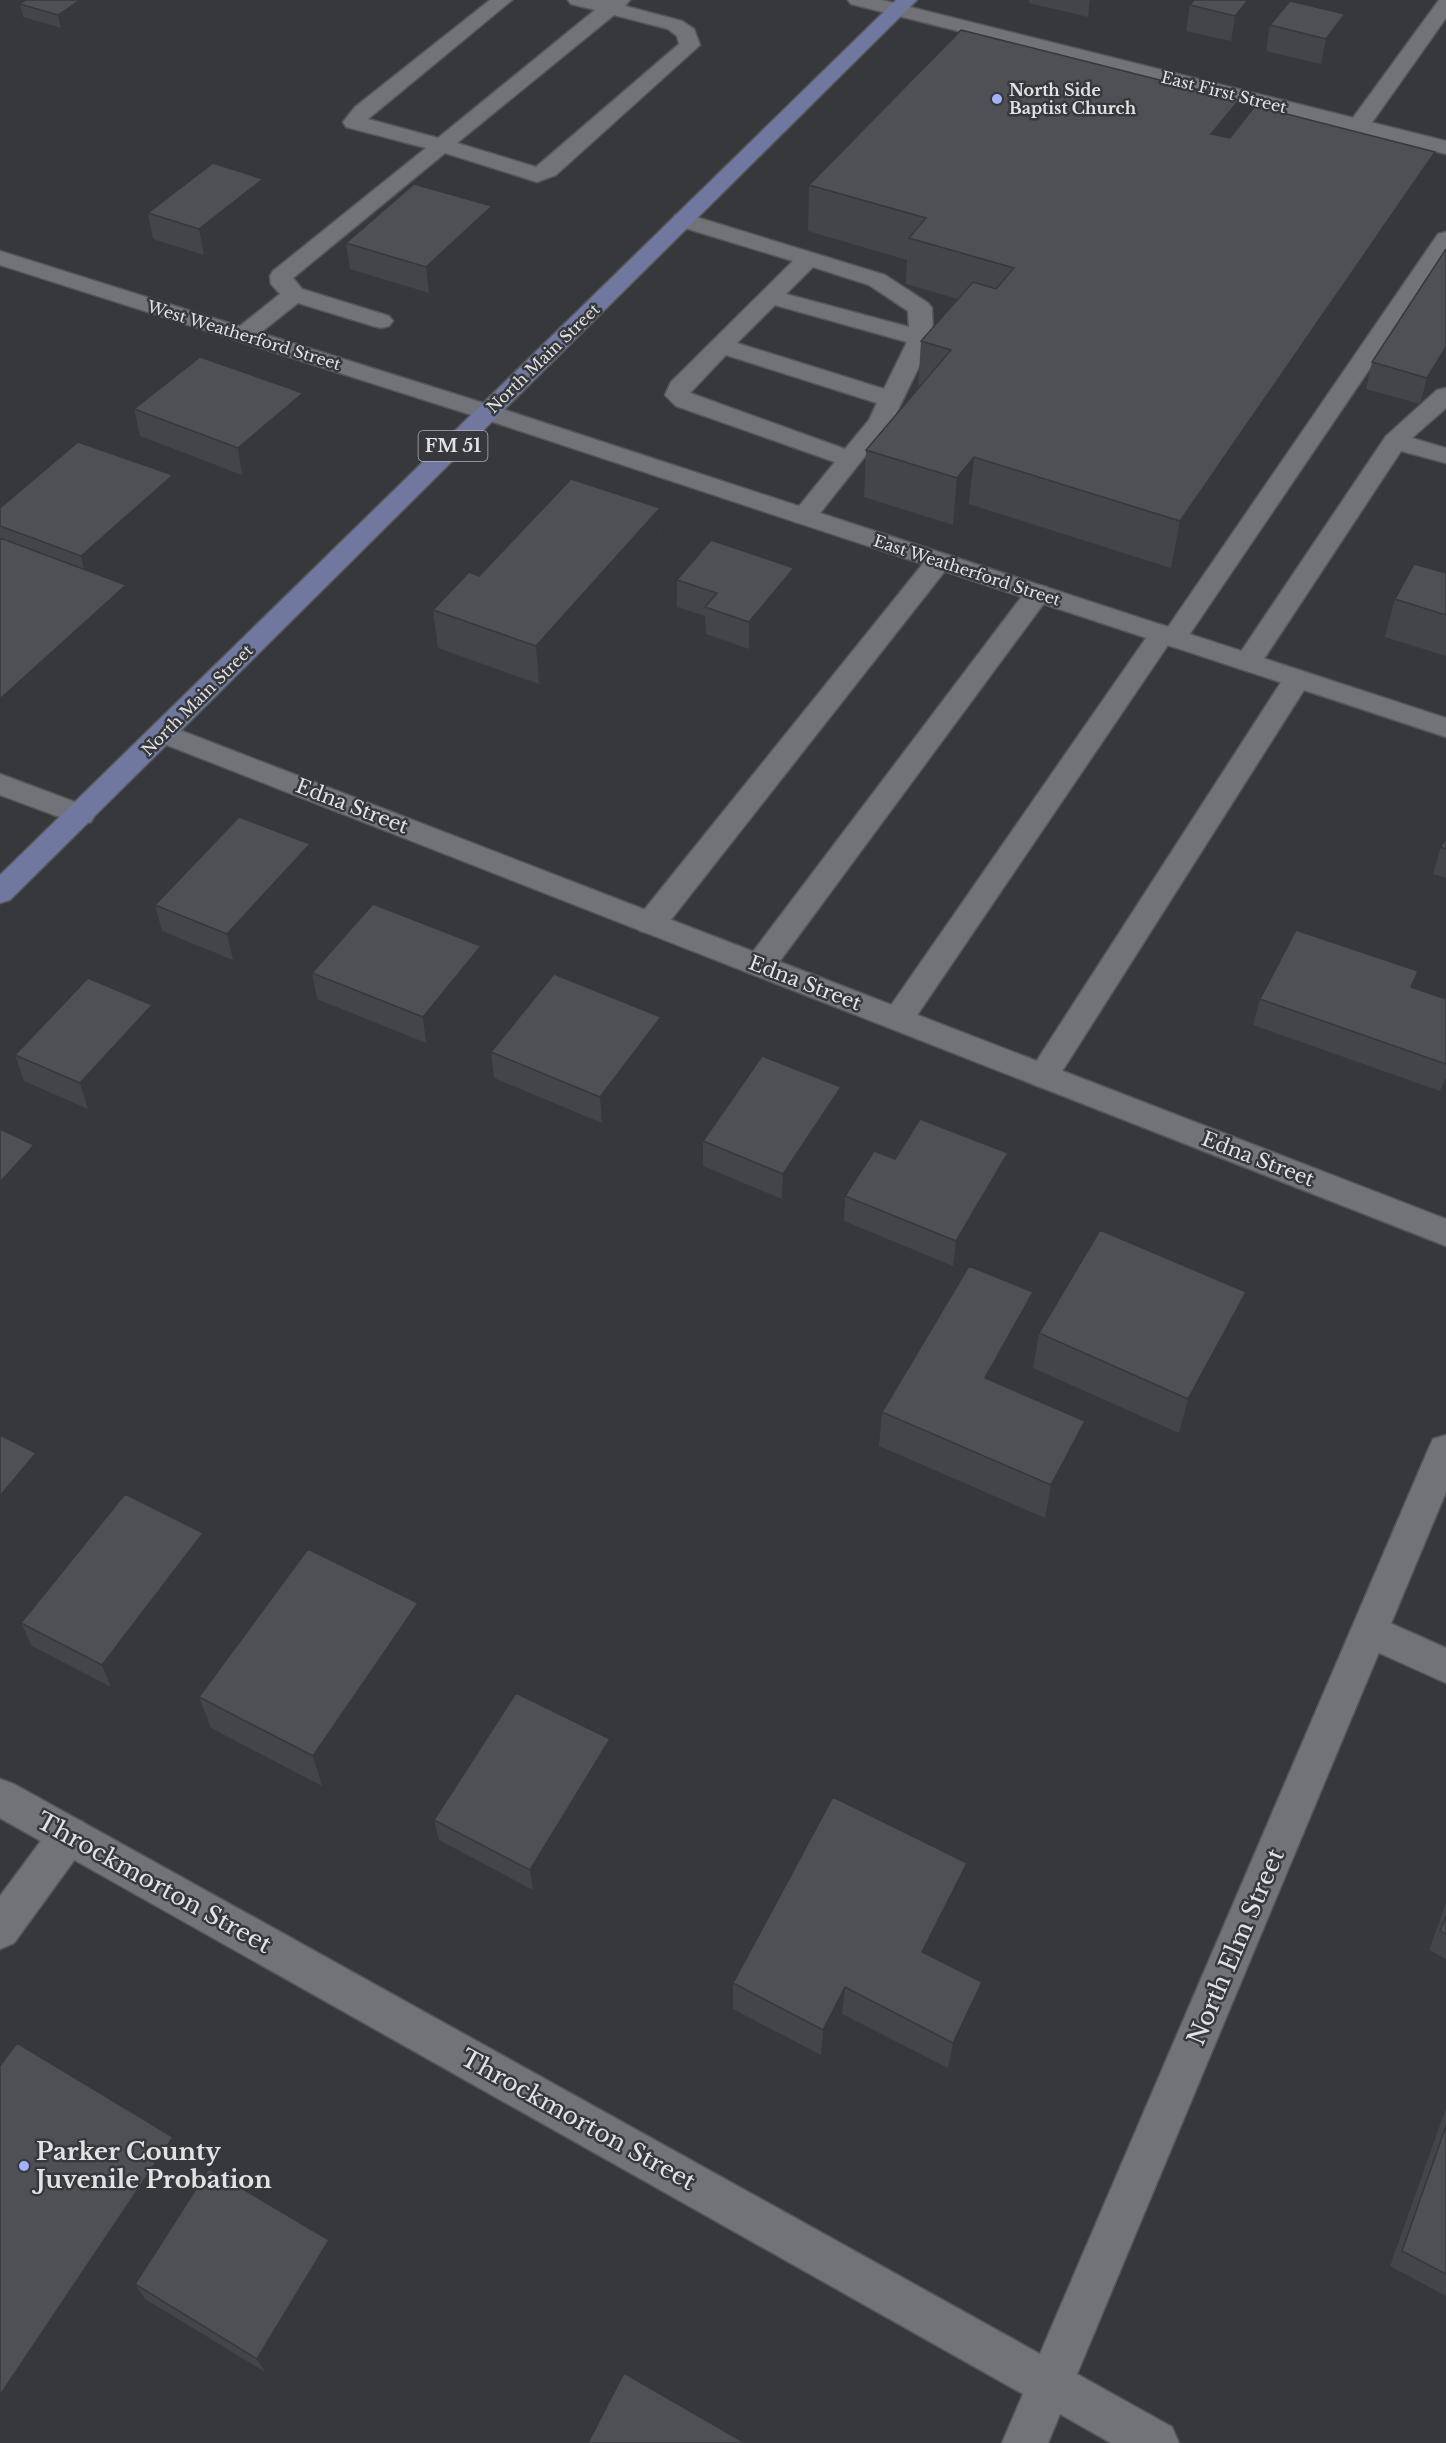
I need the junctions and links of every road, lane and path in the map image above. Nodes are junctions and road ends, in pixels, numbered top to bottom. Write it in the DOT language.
graph roads {
  1 [pos="502,0"];
  2 [pos="578,0"];
  3 [pos="858,0"];
  4 [pos="615,4"];
  5 [pos="1446,4"];
  6 [pos="902,5"];
  7 [pos="1358,126"];
  8 [pos="441,145"];
  9 [pos="1446,148"];
  10 [pos="683,220"];
  11 [pos="1446,239"];
  12 [pos="0,258"];
  13 [pos="808,259"];
  14 [pos="294,294"];
  15 [pos="770,297"];
  16 [pos="381,321"];
  17 [pos="243,335"];
  18 [pos="921,338"];
  19 [pos="723,346"];
  20 [pos="1446,395"];
  21 [pos="891,399"];
  22 [pos="487,412"];
  23 [pos="1395,441"];
  24 [pos="1446,456"];
  25 [pos="851,459"];
  26 [pos="804,516"];
  27 [pos="939,561"];
  28 [pos="1038,593"];
  29 [pos="1168,636"];
  30 [pos="1248,662"];
  31 [pos="1297,679"];
  32 [pos="1446,728"];
  33 [pos="164,733"];
  34 [pos="0,784"];
  35 [pos="81,814"];
  36 [pos="0,893"];
  37 [pos="651,922"];
  38 [pos="760,965"];
  39 [pos="898,1019"];
  40 [pos="1043,1076"];
  41 [pos="1446,1233"];
  42 [pos="1446,1450"];
  43 [pos="1370,1630"];
  44 [pos="1446,1666"];
  45 [pos="0,1797"];
  46 [pos="69,1835"];
  47 [pos="0,1929"];
  48 [pos="1050,2384"];
  49 [pos="1025,2443"];
  50 [pos="1156,2443"];
  1 -- 8 [label="street"];
  2 -- 4 [label="street"];
  3 -- 6 [label="street, East First Street"];
  4 -- 8 [label="street"];
  4 -- 8 [label="street"];
  5 -- 7 [label="street"];
  6 -- 7 [label="street, East First Street"];
  6 -- 10 [label="main road, North Main Street / FM 51"];
  7 -- 9 [label="street, East First Street"];
  8 -- 14 [label="street"];
  10 -- 13 [label="street"];
  10 -- 22 [label="main road, North Main Street / FM 51"];
  11 -- 29 [label="street"];
  12 -- 17 [label="street, West Weatherford Street"];
  13 -- 15 [label="street"];
  13 -- 18 [label="street"];
  14 -- 16 [label="street"];
  14 -- 17 [label="street"];
  15 -- 18 [label="street"];
  15 -- 19 [label="street"];
  17 -- 22 [label="street, West Weatherford Street"];
  18 -- 21 [label="street"];
  19 -- 21 [label="street"];
  19 -- 25 [label="street"];
  20 -- 23 [label="street"];
  21 -- 25 [label="street"];
  22 -- 26 [label="street, East Weatherford Street"];
  22 -- 33 [label="main road, North Main Street / FM 51"];
  23 -- 24 [label="street"];
  23 -- 30 [label="street"];
  25 -- 26 [label="street"];
  26 -- 27 [label="street, East Weatherford Street"];
  27 -- 28 [label="street, East Weatherford Street"];
  27 -- 37 [label="street"];
  28 -- 29 [label="street, East Weatherford Street"];
  28 -- 38 [label="street"];
  29 -- 30 [label="street, East Weatherford Street"];
  29 -- 39 [label="street"];
  30 -- 31 [label="street, East Weatherford Street"];
  31 -- 32 [label="street, East Weatherford Street"];
  31 -- 40 [label="street"];
  33 -- 35 [label="main road, North Main Street / FM 51"];
  33 -- 37 [label="street, Edna Street"];
  34 -- 35 [label="street"];
  35 -- 36 [label="main road, North Main Street / FM 51"];
  37 -- 38 [label="street, Edna Street"];
  38 -- 39 [label="street, Edna Street"];
  39 -- 40 [label="street, Edna Street"];
  40 -- 41 [label="street, Edna Street"];
  42 -- 43 [label="street, North Elm Street"];
  43 -- 44 [label="street"];
  43 -- 48 [label="street, North Elm Street"];
  45 -- 46 [label="street, Throckmorton Street"];
  46 -- 47 [label="street"];
  46 -- 48 [label="street, Throckmorton Street"];
  48 -- 49 [label="street, North Elm Street"];
  48 -- 50 [label="street, Throckmorton Street"];
}
